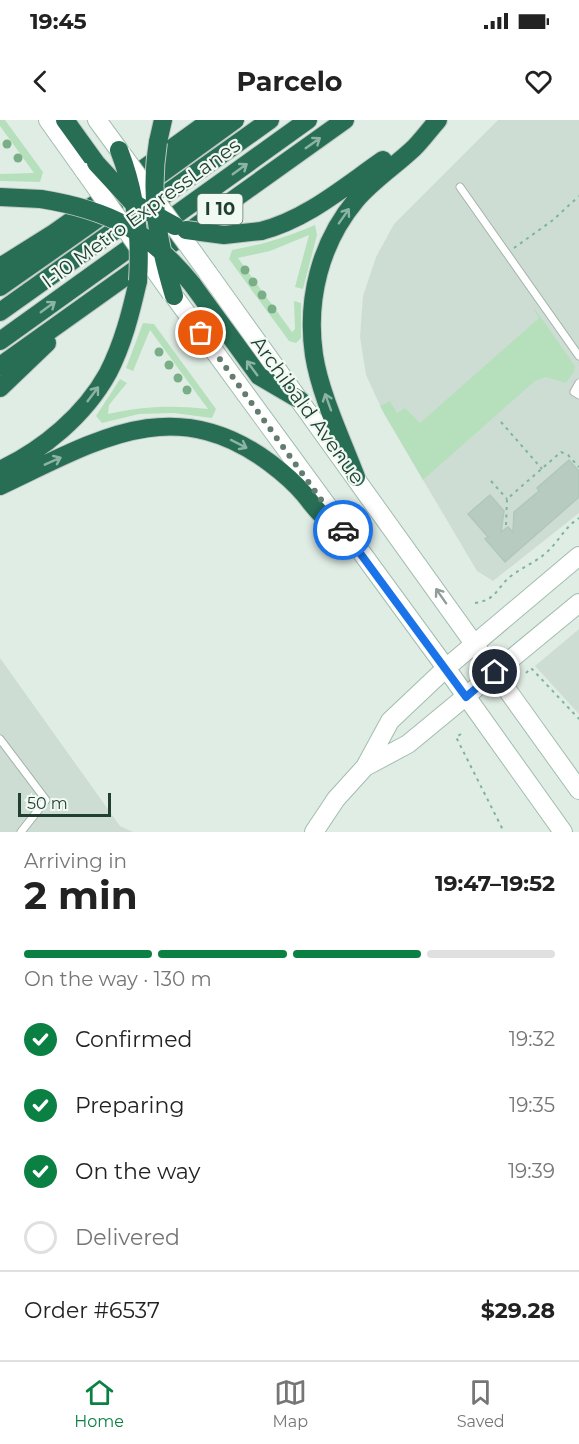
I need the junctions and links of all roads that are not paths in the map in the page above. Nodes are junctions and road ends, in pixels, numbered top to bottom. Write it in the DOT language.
graph roads {
  1 [pos="48,120"];
  2 [pos="65,120"];
  3 [pos="97,120"];
  4 [pos="163,120"];
  5 [pos="211,120"];
  6 [pos="235,120"];
  7 [pos="270,120"];
  8 [pos="308,120"];
  9 [pos="345,120"];
  10 [pos="438,120"];
  11 [pos="119,150"];
  12 [pos="90,167"];
  13 [pos="460,187"];
  14 [pos="0,197"];
  15 [pos="154,198"];
  16 [pos="133,203"];
  17 [pos="156,217"];
  18 [pos="121,221"];
  19 [pos="175,226"];
  20 [pos="139,240"];
  21 [pos="161,251"];
  22 [pos="0,267"];
  23 [pos="0,287"];
  24 [pos="174,296"];
  25 [pos="94,298"];
  26 [pos="0,312"];
  27 [pos="0,341"];
  28 [pos="579,356"];
  29 [pos="0,366"];
  30 [pos="579,383"];
  31 [pos="0,388"];
  32 [pos="576,394"];
  33 [pos="300,400"];
  34 [pos="0,470"];
  35 [pos="356,477"];
  36 [pos="0,486"];
  37 [pos="347,535"];
  38 [pos="579,556"];
  39 [pos="579,603"];
  40 [pos="475,644"];
  41 [pos="446,668"];
  42 [pos="495,672"];
  43 [pos="466,697"];
  44 [pos="0,739"];
  45 [pos="364,767"];
  46 [pos="579,790"];
  47 [pos="21,832"];
  48 [pos="314,832"];
  49 [pos="562,832"];
  1 -- 12 [label="main road"];
  2 -- 12 [label="highway"];
  3 -- 11 [label="main road, Archibald Avenue"];
  4 -- 15 [label="highway, bridge"];
  5 -- 22 [label="highway"];
  6 -- 23 [label="highway"];
  7 -- 26 [label="highway, I-10 Metro ExpressLanes"];
  27 -- 8 [label="highway, I-10 Metro ExpressLanes, one-way"];
  25 -- 9 [label="highway, I 10, one-way"];
  10 -- 19 [label="highway, bridge"];
  35 -- 10 [label="highway, one-way"];
  11 -- 15 [label="main road, Archibald Avenue, bridge"];
  11 -- 16 [label="highway, bridge"];
  12 -- 16 [label="highway, bridge"];
  12 -- 18 [label="main road, bridge"];
  13 -- 28 [label="lane"];
  14 -- 18 [label="highway, bridge"];
  15 -- 17 [label="highway, bridge"];
  15 -- 19 [label="main road, Archibald Avenue, bridge"];
  16 -- 17 [label="highway, bridge"];
  16 -- 20 [label="highway, bridge"];
  17 -- 19 [label="highway, bridge"];
  17 -- 21 [label="highway, bridge"];
  18 -- 20 [label="main road, bridge"];
  19 -- 33 [label="main road, Archibald Avenue, bridge"];
  20 -- 21 [label="highway, bridge"];
  20 -- 24 [label="main road, bridge"];
  34 -- 20 [label="highway, one-way, bridge"];
  21 -- 24 [label="highway, bridge"];
  33 -- 21 [label="highway, one-way, bridge"];
  24 -- 37 [label="main road"];
  25 -- 29 [label="highway, I 10"];
  25 -- 31 [label="highway"];
  30 -- 32 [label="lane"];
  33 -- 35 [label="main road, Archibald Avenue"];
  40 -- 35 [label="main road, Archibald Avenue, one-way"];
  36 -- 37 [label="highway, one-way"];
  37 -- 41 [label="main road"];
  38 -- 40 [label="main road"];
  39 -- 42 [label="main road"];
  40 -- 41 [label="main road"];
  40 -- 42 [label="main road, Archibald Avenue"];
  41 -- 43 [label="main road"];
  41 -- 45 [label="main road"];
  42 -- 43 [label="main road"];
  42 -- 46 [label="main road, Archibald Avenue"];
  43 -- 45 [label="main road"];
  43 -- 49 [label="main road"];
  44 -- 47 [label="lane"];
  45 -- 48 [label="main road"];
}
